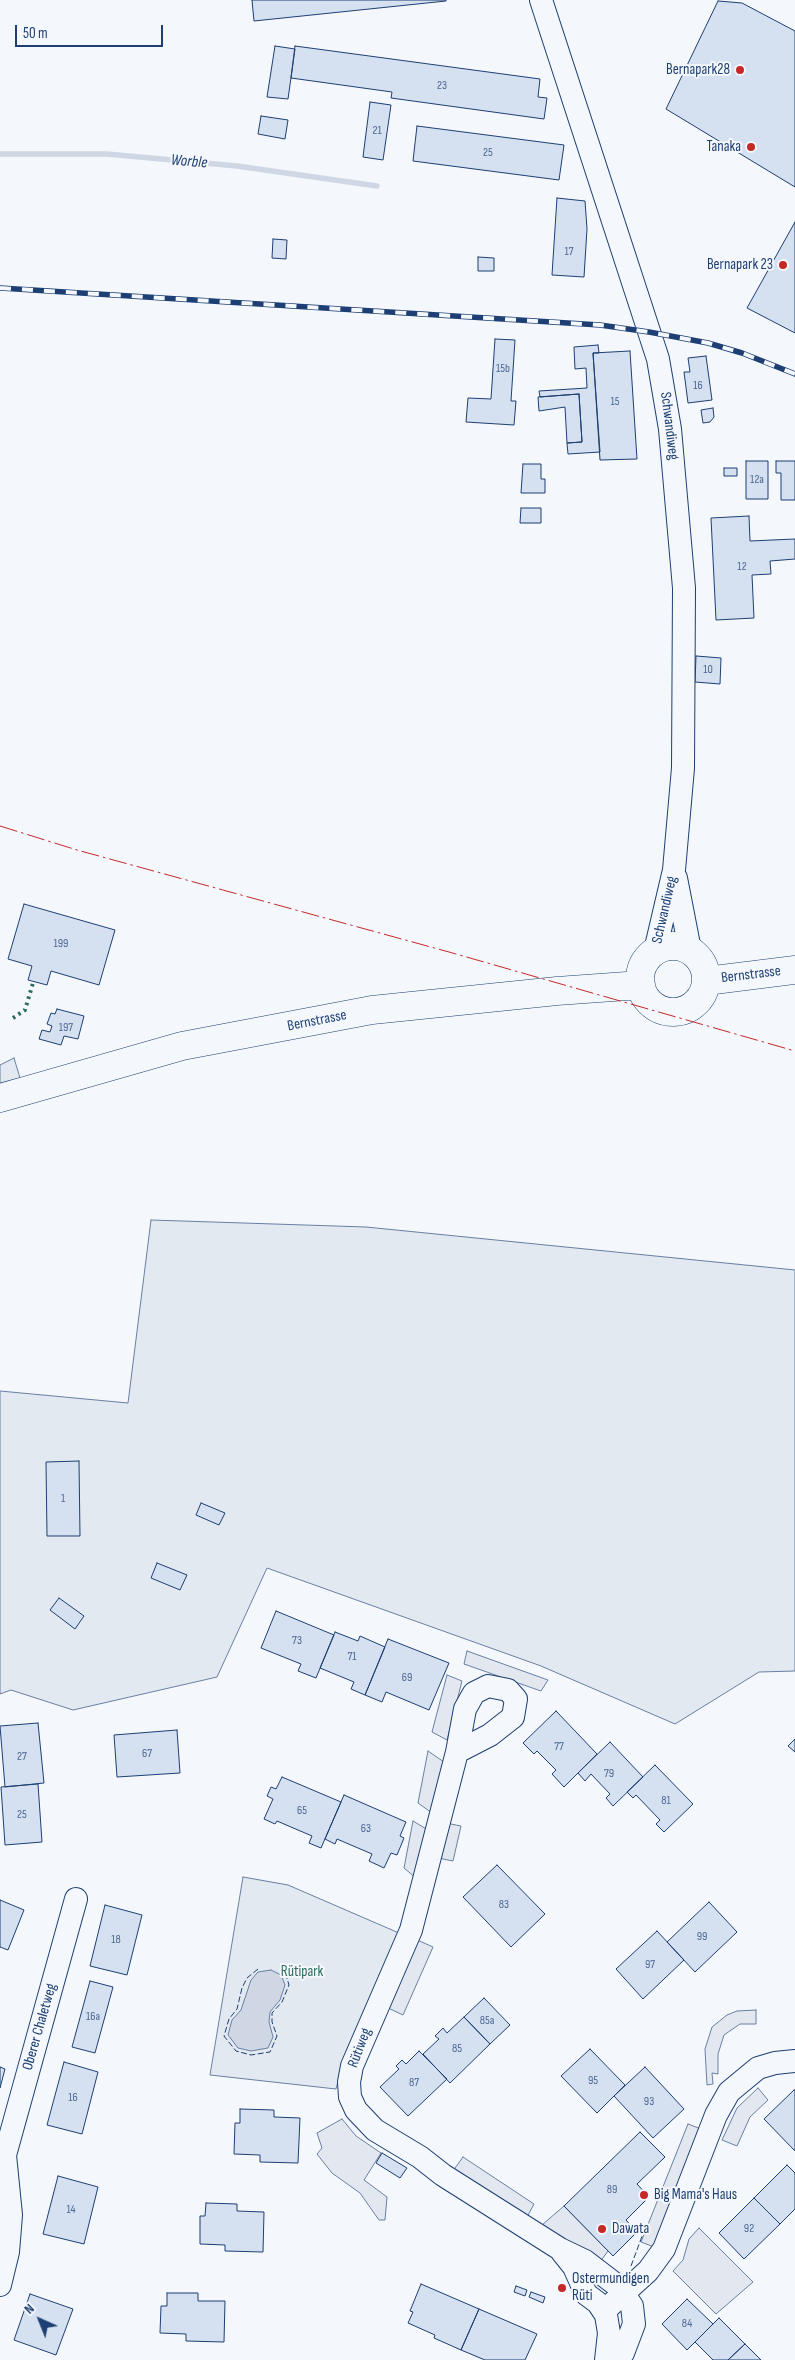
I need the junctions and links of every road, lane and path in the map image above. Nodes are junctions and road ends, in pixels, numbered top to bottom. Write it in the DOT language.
graph roads {
  1 [pos="541,0"];
  2 [pos="674,870"];
  3 [pos="690,950"];
  4 [pos="655,951"];
  5 [pos="795,970"];
  6 [pos="706,981"];
  7 [pos="641,985"];
  8 [pos="0,1098"];
  9 [pos="457,1752"];
  10 [pos="76,1899"];
  11 [pos="795,2061"];
  12 [pos="2,2152"];
  13 [pos="560,2249"];
  14 [pos="0,2285"];
  15 [pos="624,2292"];
  16 [pos="604,2311"];
  17 [pos="606,2360"];
  18 [pos="616,2360"];
  1 -- 2 [label="street, Schwandiweg"];
  2 -- 3 [label="street, Schwandiweg"];
  2 -- 4 [label="street, Schwandiweg"];
  3 -- 4 [label="main road"];
  3 -- 6 [label="main road, Bernstrasse"];
  4 -- 7 [label="main road"];
  5 -- 6 [label="main road, Bernstrasse"];
  6 -- 7 [label="main road, Bernstrasse"];
  7 -- 8 [label="main road, Bernstrasse"];
  9 -- 13 [label="street, Rütiweg"];
  10 -- 12 [label="street, Oberer Chaletweg"];
  11 -- 15 [label="street"];
  12 -- 14 [label="street, Oberer Chaletweg"];
  13 -- 15 [label="street, Rütiweg"];
  13 -- 16 [label="street, Rütiweg"];
  15 -- 16 [label="street"];
  15 -- 18 [label="street, Rütiweg"];
  16 -- 17 [label="street"];
}
